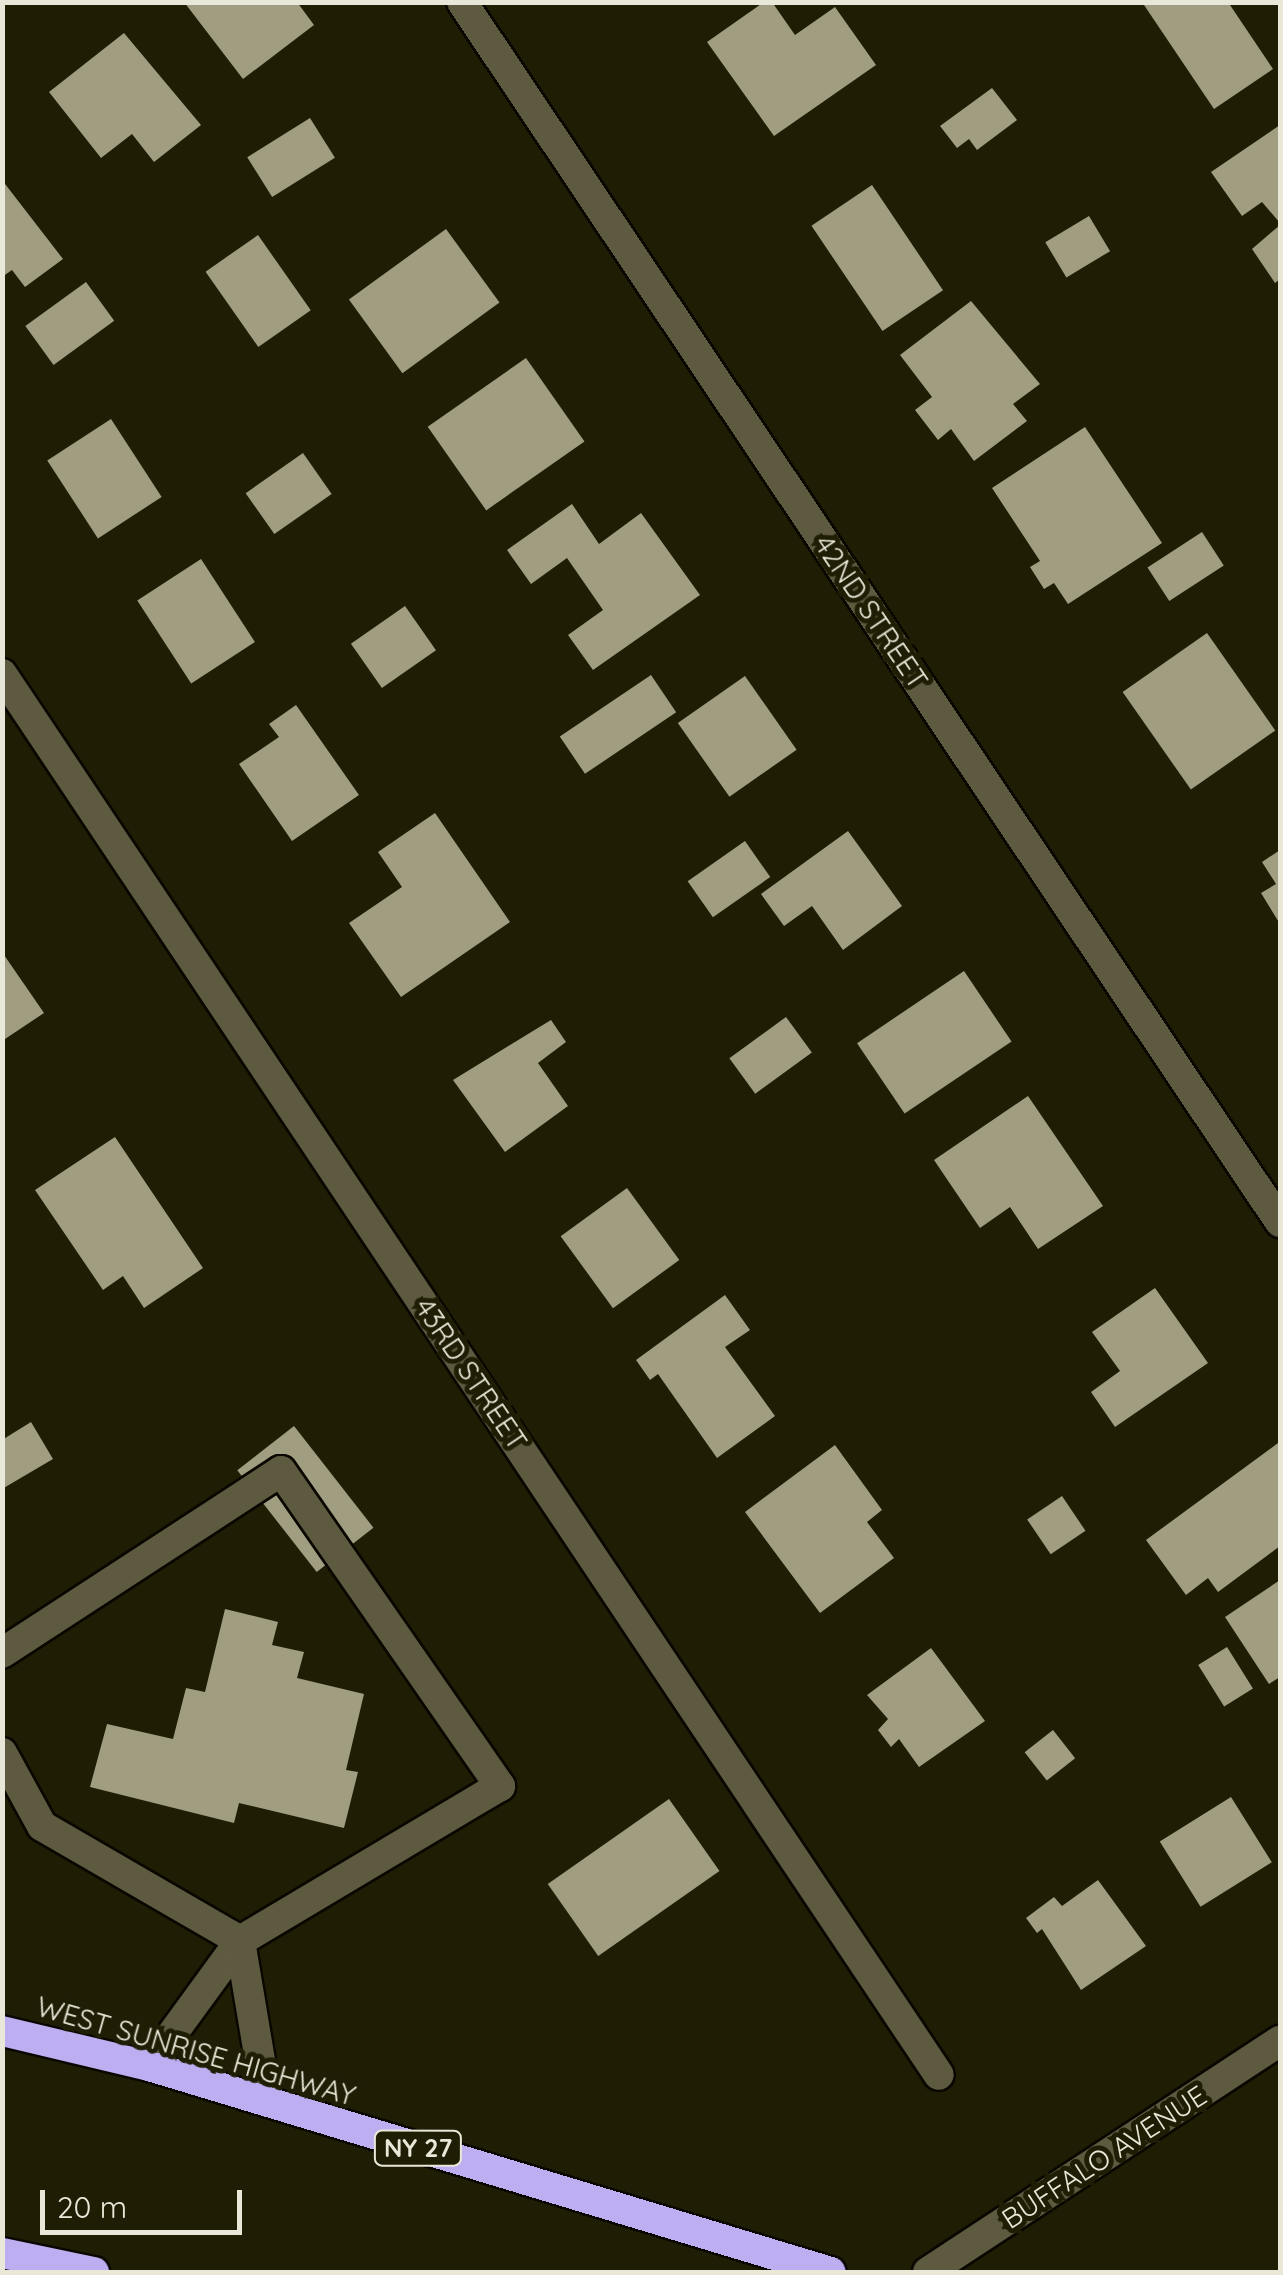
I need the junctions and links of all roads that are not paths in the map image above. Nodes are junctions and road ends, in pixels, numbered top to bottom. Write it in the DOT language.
graph roads {
  1 [pos="462,2"];
  2 [pos="2,674"];
  3 [pos="1280,1222"];
  4 [pos="2,1653"];
  5 [pos="2,1753"];
  6 [pos="240,1941"];
  7 [pos="2,2031"];
  8 [pos="1280,2041"];
  9 [pos="149,2066"];
  10 [pos="939,2075"];
  11 [pos="267,2102"];
  12 [pos="2,2253"];
  13 [pos="94,2272"];
  14 [pos="831,2272"];
  15 [pos="928,2272"];
  1 -- 3 [label="street, 42ND STREET"];
  2 -- 10 [label="street, 43RD STREET"];
  4 -- 6 [label="street"];
  5 -- 6 [label="street"];
  6 -- 9 [label="street"];
  6 -- 11 [label="street"];
  7 -- 9 [label="highway, WEST SUNRISE HIGHWAY / NY 27"];
  8 -- 15 [label="street, BUFFALO AVENUE"];
  9 -- 11 [label="highway, WEST SUNRISE HIGHWAY / NY 27"];
  11 -- 14 [label="highway, WEST SUNRISE HIGHWAY / NY 27"];
  12 -- 13 [label="highway"];
}
